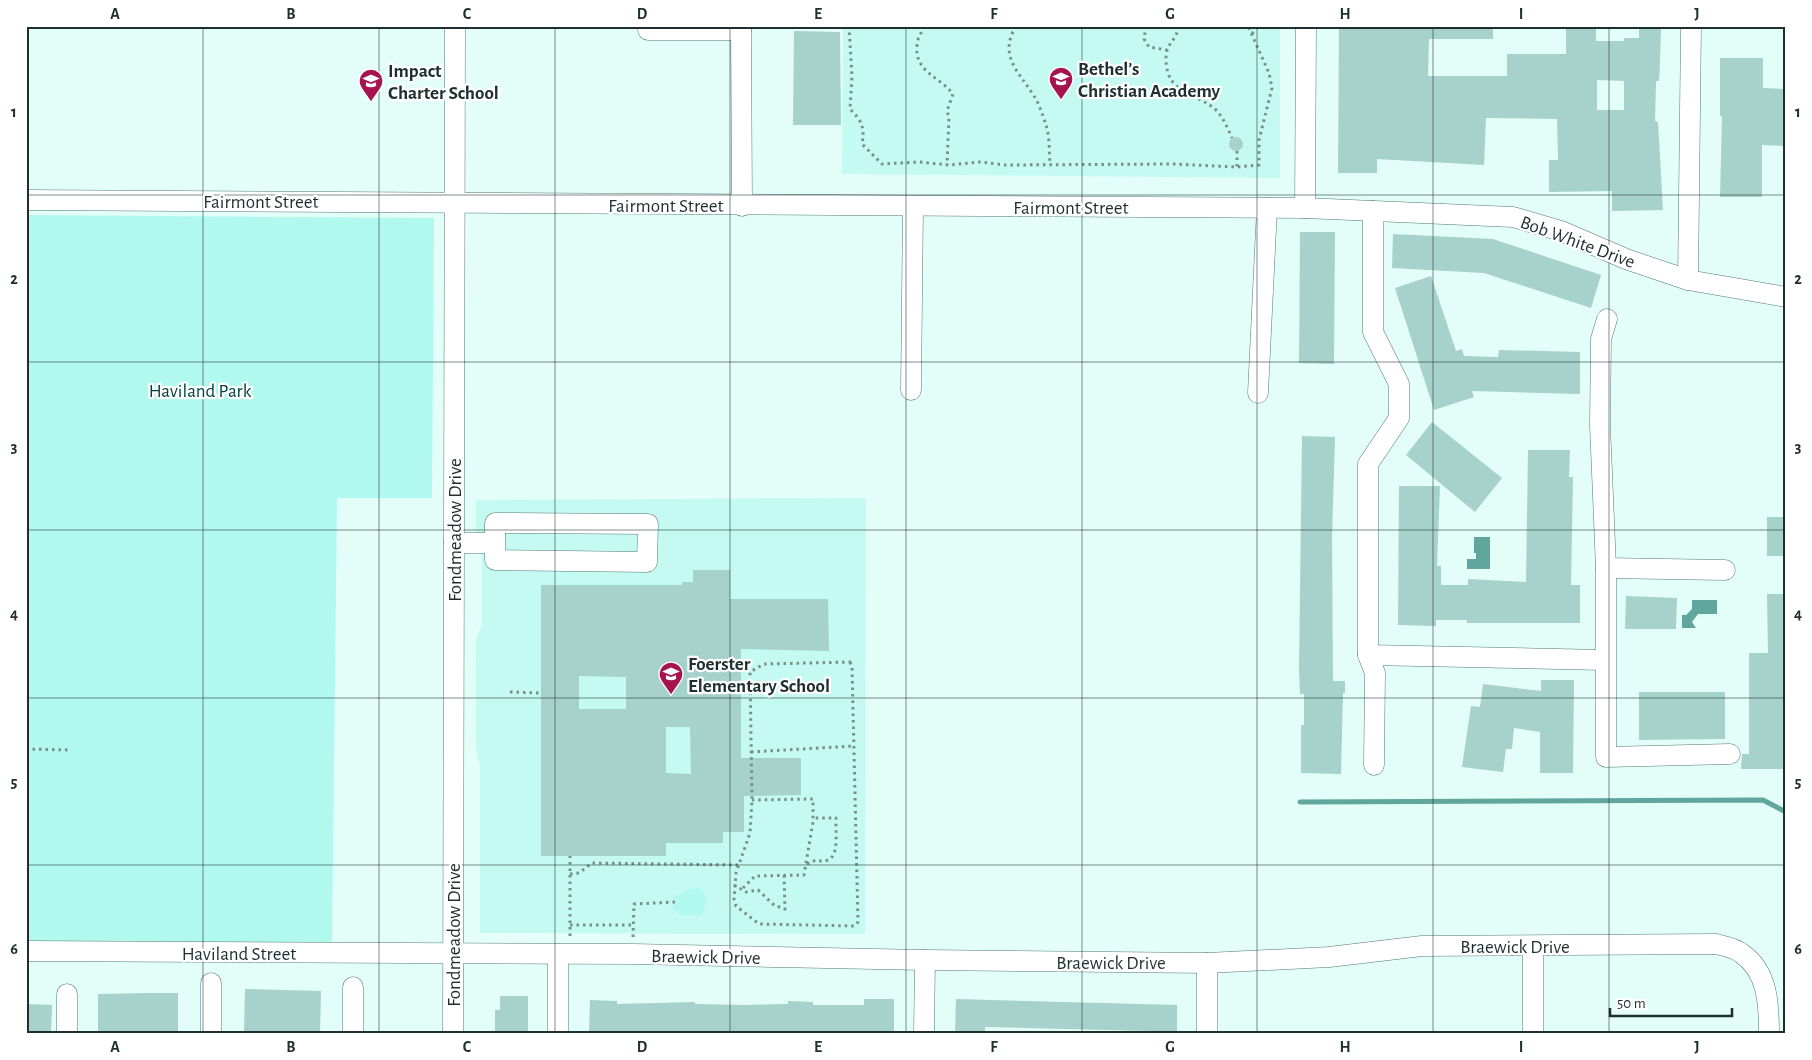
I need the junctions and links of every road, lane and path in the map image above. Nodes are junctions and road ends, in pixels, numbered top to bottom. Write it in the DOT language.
graph roads {
  1 [pos="456,26"];
  2 [pos="648,26"];
  3 [pos="849,26"];
  4 [pos="924,26"];
  5 [pos="1016,26"];
  6 [pos="1146,26"];
  7 [pos="1178,26"];
  8 [pos="1248,26"];
  9 [pos="1258,26"];
  10 [pos="1306,26"];
  11 [pos="1691,26"];
  12 [pos="741,28"];
  13 [pos="1252,34"];
  14 [pos="1167,50"];
  15 [pos="1232,138"];
  16 [pos="1237,151"];
  17 [pos="1050,164"];
  18 [pos="947,165"];
  19 [pos="1238,167"];
  20 [pos="26,200"];
  21 [pos="455,202"];
  22 [pos="742,206"];
  23 [pos="913,206"];
  24 [pos="1267,208"];
  25 [pos="1306,208"];
  26 [pos="1373,211"];
  27 [pos="1688,280"];
  28 [pos="1786,297"];
  29 [pos="1608,319"];
  30 [pos="911,390"];
  31 [pos="1258,393"];
  32 [pos="454,543"];
  33 [pos="494,543"];
  34 [pos="1606,568"];
  35 [pos="1725,570"];
  36 [pos="1368,655"];
  37 [pos="1604,660"];
  38 [pos="510,692"];
  39 [pos="541,693"];
  40 [pos="854,746"];
  41 [pos="26,749"];
  42 [pos="71,750"];
  43 [pos="751,752"];
  44 [pos="1730,754"];
  45 [pos="1374,765"];
  46 [pos="752,800"];
  47 [pos="813,818"];
  48 [pos="570,856"];
  49 [pos="806,864"];
  50 [pos="739,865"];
  51 [pos="570,874"];
  52 [pos="784,874"];
  53 [pos="734,885"];
  54 [pos="743,888"];
  55 [pos="675,902"];
  56 [pos="570,925"];
  57 [pos="633,925"];
  58 [pos="1534,946"];
  59 [pos="26,951"];
  60 [pos="453,954"];
  61 [pos="564,954"];
  62 [pos="633,954"];
  63 [pos="925,960"];
  64 [pos="1208,963"];
  65 [pos="211,983"];
  66 [pos="353,987"];
  67 [pos="67,994"];
  68 [pos="67,1034"];
  69 [pos="211,1034"];
  70 [pos="353,1034"];
  71 [pos="452,1034"];
  72 [pos="558,1034"];
  73 [pos="924,1034"];
  74 [pos="1207,1034"];
  75 [pos="1534,1034"];
  76 [pos="1769,1034"];
  1 -- 21 [label="street, Fondmeadow Drive"];
  2 -- 12 [label="street"];
  3 -- 18 [label="path"];
  4 -- 18 [label="path"];
  5 -- 17 [label="path"];
  6 -- 14 [label="path"];
  7 -- 14 [label="path"];
  8 -- 13 [label="path"];
  9 -- 13 [label="path"];
  10 -- 25 [label="street"];
  11 -- 27 [label="street"];
  12 -- 22 [label="street"];
  13 -- 19 [label="path"];
  14 -- 15 [label="path"];
  16 -- 19 [label="path"];
  17 -- 18 [label="path"];
  17 -- 19 [label="path"];
  20 -- 21 [label="street, Fairmont Street"];
  21 -- 22 [label="street, Fairmont Street"];
  21 -- 32 [label="street, Fondmeadow Drive"];
  22 -- 23 [label="street, Fairmont Street"];
  23 -- 24 [label="street, Fairmont Street"];
  23 -- 30 [label="street"];
  24 -- 25 [label="street, Fairmont Street"];
  24 -- 31 [label="street"];
  25 -- 26 [label="street, Bob White Drive"];
  26 -- 27 [label="street, Bob White Drive"];
  26 -- 36 [label="street"];
  27 -- 28 [label="street, Bob White Drive"];
  29 -- 34 [label="street"];
  32 -- 33 [label="street"];
  32 -- 60 [label="street, Fondmeadow Drive"];
  33 -- 33 [label="street"];
  34 -- 35 [label="street"];
  34 -- 37 [label="street"];
  36 -- 37 [label="street"];
  36 -- 45 [label="street"];
  37 -- 44 [label="street"];
  38 -- 39 [label="path"];
  40 -- 43 [label="path"];
  40 -- 43 [label="path"];
  40 -- 53 [label="path"];
  41 -- 42 [label="path"];
  43 -- 46 [label="path"];
  46 -- 47 [label="path"];
  46 -- 50 [label="path"];
  47 -- 49 [label="path"];
  47 -- 49 [label="path"];
  48 -- 51 [label="path"];
  49 -- 52 [label="path"];
  50 -- 51 [label="path"];
  50 -- 53 [label="path"];
  51 -- 56 [label="path"];
  52 -- 54 [label="path"];
  52 -- 54 [label="path"];
  53 -- 54 [label="path"];
  55 -- 57 [label="path"];
  56 -- 57 [label="path"];
  56 -- 61 [label="path"];
  57 -- 62 [label="path"];
  58 -- 64 [label="street, Braewick Drive"];
  58 -- 75 [label="street"];
  58 -- 76 [label="street, Braewick Drive"];
  59 -- 60 [label="street, Haviland Street"];
  60 -- 61 [label="street, Braewick Drive"];
  60 -- 71 [label="street, Fondmeadow Drive"];
  61 -- 62 [label="street, Braewick Drive"];
  61 -- 72 [label="street"];
  62 -- 63 [label="street, Braewick Drive"];
  63 -- 64 [label="street, Braewick Drive"];
  63 -- 73 [label="street"];
  64 -- 74 [label="street"];
  65 -- 69 [label="street"];
  66 -- 70 [label="street"];
  67 -- 68 [label="street"];
}
